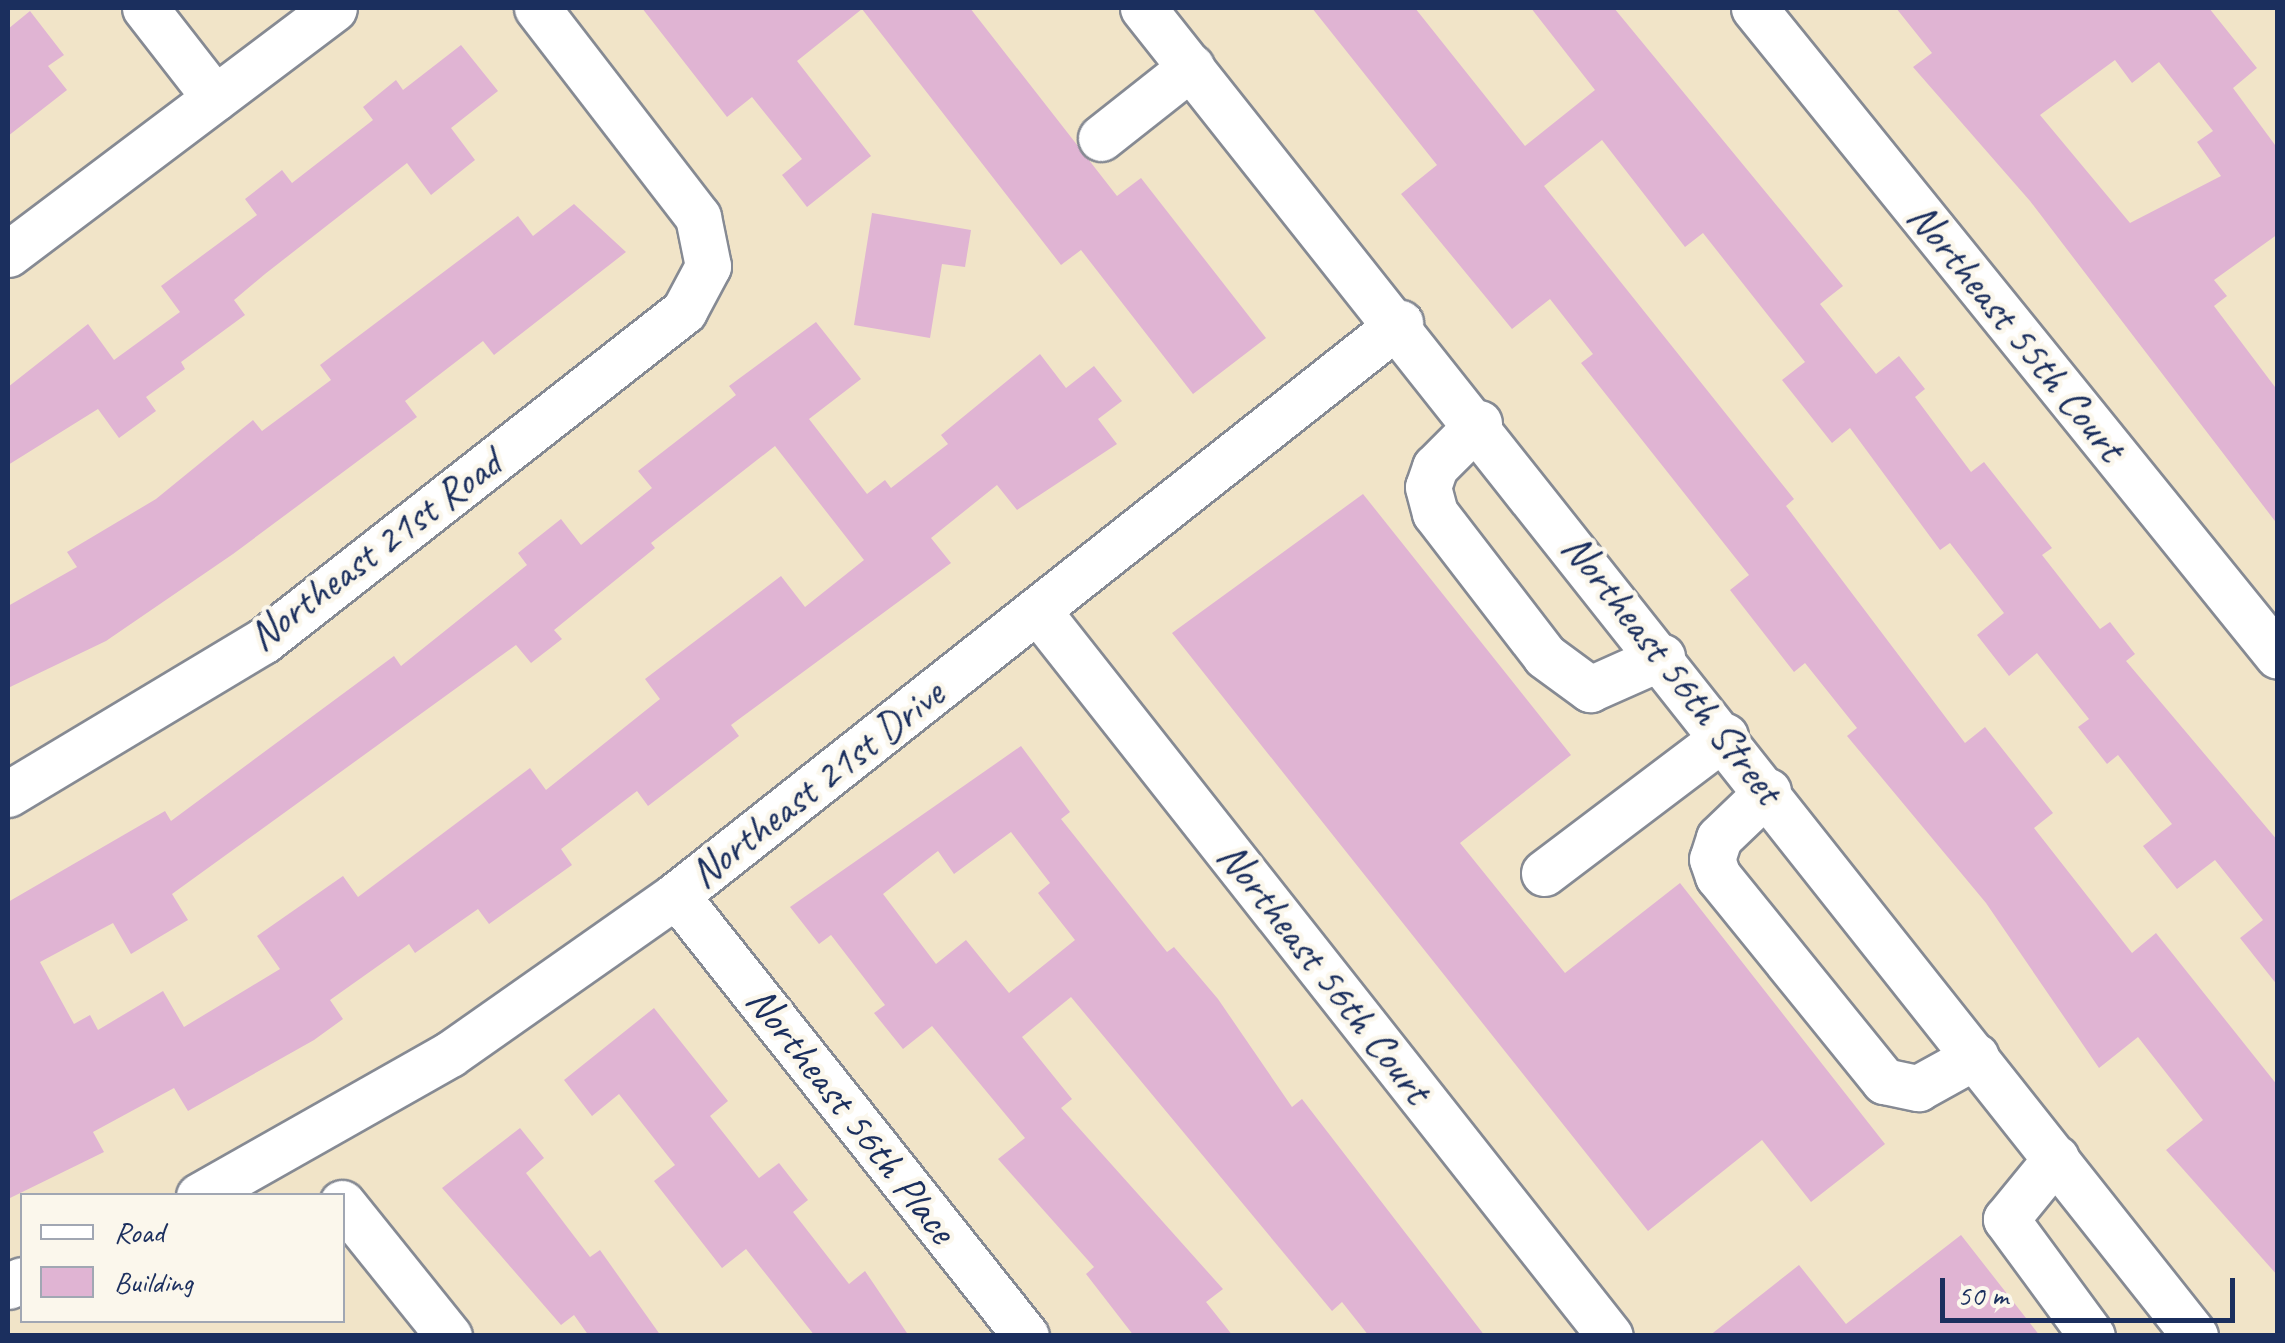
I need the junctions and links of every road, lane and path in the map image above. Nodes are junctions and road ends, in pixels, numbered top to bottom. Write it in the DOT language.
graph roads {
  1 [pos="334,8"];
  2 [pos="537,8"];
  3 [pos="1143,8"];
  4 [pos="1754,8"];
  5 [pos="154,11"];
  6 [pos="1192,67"];
  7 [pos="215,98"];
  8 [pos="1102,138"];
  9 [pos="8,254"];
  10 [pos="1400,323"];
  11 [pos="1479,423"];
  12 [pos="1038,611"];
  13 [pos="2278,656"];
  14 [pos="1662,657"];
  15 [pos="1725,736"];
  16 [pos="1768,791"];
  17 [pos="8,794"];
  18 [pos="1544,873"];
  19 [pos="676,895"];
  20 [pos="1976,1056"];
  21 [pos="297,1147"];
  22 [pos="2056,1158"];
  23 [pos="205,1193"];
  24 [pos="334,1193"];
  25 [pos="345,1208"];
  26 [pos="449,1336"];
  27 [pos="1026,1336"];
  28 [pos="1610,1336"];
  29 [pos="2092,1336"];
  30 [pos="2196,1336"];
  1 -- 7 [label="street"];
  2 -- 17 [label="street, Northeast 21st Road"];
  3 -- 6 [label="street, Northeast 56th Street"];
  4 -- 13 [label="street, Northeast 55th Court"];
  5 -- 7 [label="street"];
  6 -- 8 [label="street"];
  6 -- 10 [label="street, Northeast 56th Street"];
  7 -- 9 [label="street"];
  10 -- 11 [label="street, Northeast 56th Street"];
  10 -- 12 [label="street, Northeast 21st Drive"];
  11 -- 14 [label="street, Northeast 56th Street"];
  11 -- 14 [label="street"];
  12 -- 19 [label="street, Northeast 21st Drive"];
  12 -- 28 [label="street, Northeast 56th Court"];
  14 -- 15 [label="street, Northeast 56th Street"];
  15 -- 16 [label="street, Northeast 56th Street"];
  15 -- 18 [label="street"];
  16 -- 20 [label="street, Northeast 56th Street"];
  16 -- 20 [label="street"];
  19 -- 21 [label="street, Northeast 21st Drive"];
  19 -- 27 [label="street, Northeast 56th Place"];
  20 -- 22 [label="street, Northeast 56th Street"];
  21 -- 23 [label="street, Northeast 21st Drive"];
  21 -- 24 [label="street"];
  22 -- 29 [label="street"];
  22 -- 30 [label="street, Northeast 56th Street"];
  25 -- 26 [label="street"];
}
